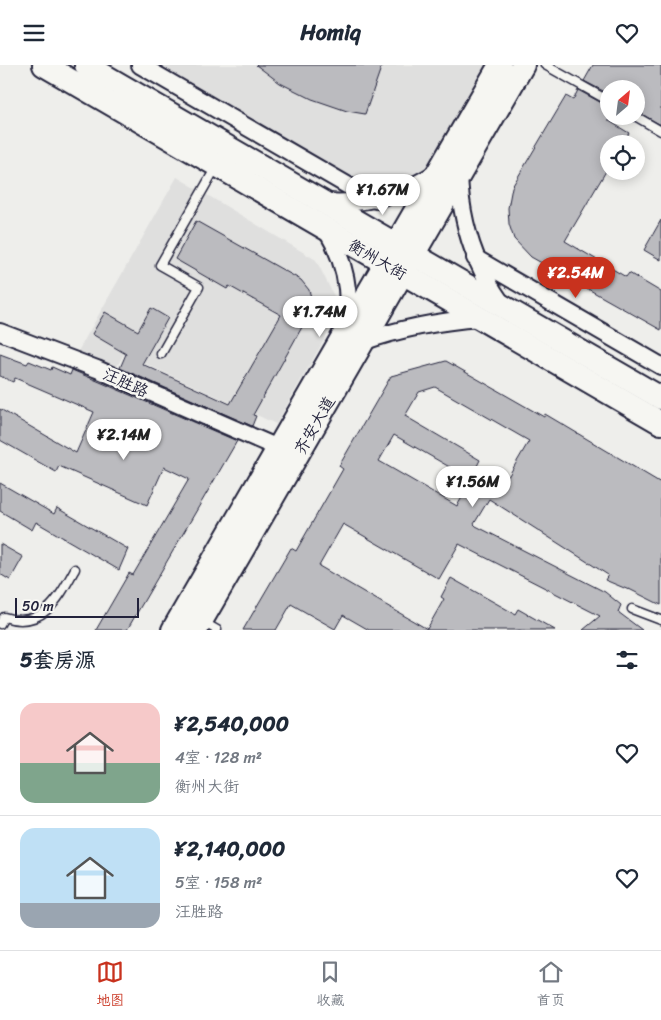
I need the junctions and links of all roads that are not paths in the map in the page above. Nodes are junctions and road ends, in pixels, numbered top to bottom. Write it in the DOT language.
graph roads {
  1 [pos="44,65"];
  2 [pos="86,65"];
  3 [pos="140,65"];
  4 [pos="500,65"];
  5 [pos="523,65"];
  6 [pos="546,65"];
  7 [pos="600,96"];
  8 [pos="645,122"];
  9 [pos="661,131"];
  10 [pos="217,165"];
  11 [pos="449,173"];
  12 [pos="376,200"];
  13 [pos="321,201"];
  14 [pos="326,229"];
  15 [pos="475,258"];
  16 [pos="399,259"];
  17 [pos="505,308"];
  18 [pos="480,318"];
  19 [pos="0,332"];
  20 [pos="354,336"];
  21 [pos="161,354"];
  22 [pos="661,366"];
  23 [pos="661,398"];
  24 [pos="661,423"];
  25 [pos="278,448"];
  26 [pos="75,569"];
  27 [pos="632,609"];
  28 [pos="661,620"];
  29 [pos="0,624"];
  30 [pos="205,627"];
  31 [pos="173,630"];
  1 -- 10 [label="main road, 衡州大街"];
  2 -- 13 [label="main road, 衡州大街"];
  3 -- 12 [label="street"];
  4 -- 11 [label="main road, 齐安大道"];
  5 -- 11 [label="main road, 齐安大道"];
  6 -- 7 [label="lane"];
  8 -- 9 [label="lane"];
  10 -- 14 [label="main road, 衡州大街"];
  10 -- 21 [label="lane"];
  11 -- 12 [label="street"];
  11 -- 15 [label="street"];
  11 -- 16 [label="main road, 齐安大道"];
  12 -- 13 [label="street"];
  13 -- 16 [label="main road, 衡州大街"];
  14 -- 16 [label="main road, 衡州大街"];
  14 -- 20 [label="street"];
  15 -- 17 [label="street"];
  15 -- 22 [label="street"];
  16 -- 17 [label="main road, 衡州大街"];
  16 -- 18 [label="main road, 衡州大街"];
  16 -- 20 [label="main road, 齐安大道"];
  17 -- 23 [label="main road, 衡州大街"];
  18 -- 20 [label="street"];
  18 -- 24 [label="main road, 衡州大街"];
  19 -- 25 [label="street, 汪胜路"];
  20 -- 25 [label="main road, 齐安大道"];
  20 -- 30 [label="main road, 齐安大道"];
  25 -- 31 [label="main road, 齐安大道"];
  26 -- 29 [label="lane"];
  27 -- 28 [label="lane"];
}
